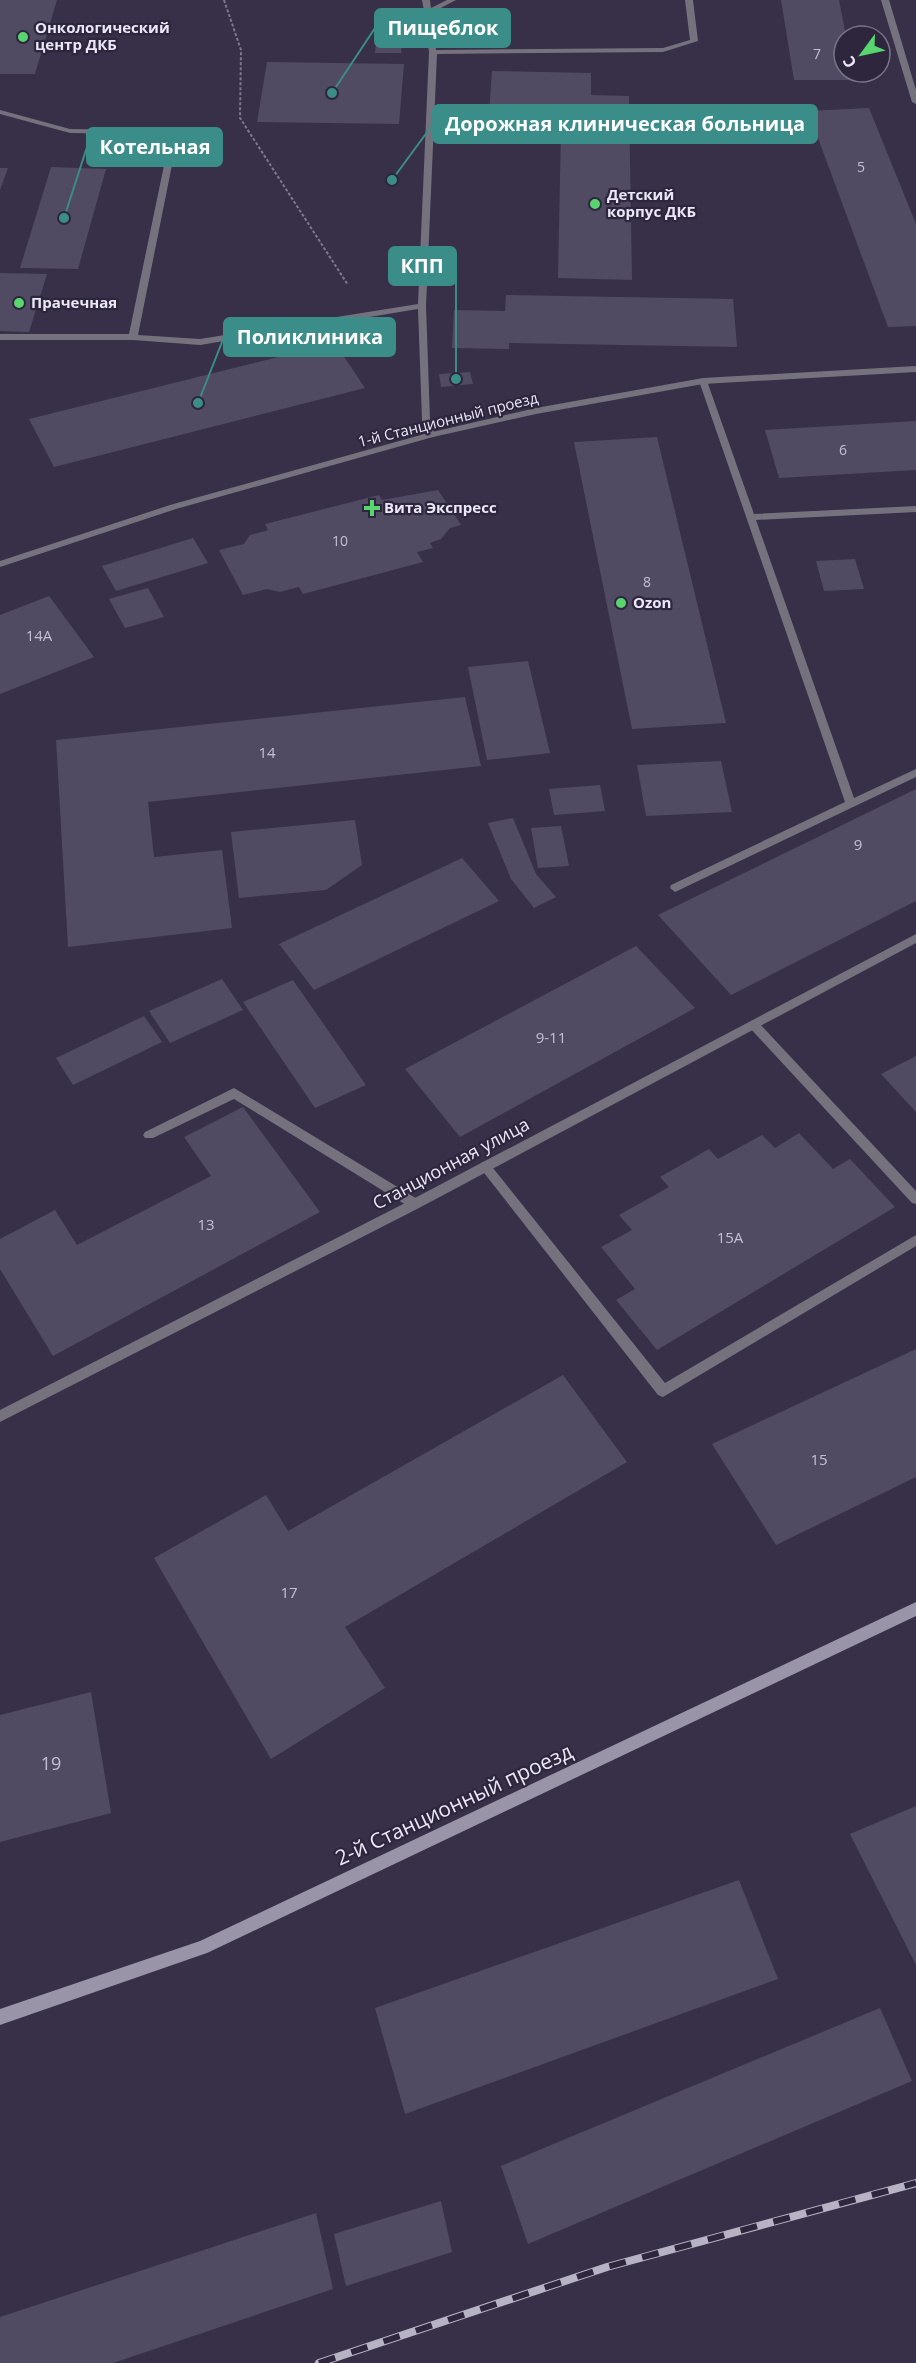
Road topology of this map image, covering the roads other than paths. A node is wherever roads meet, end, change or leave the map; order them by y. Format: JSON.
{"nodes":[{"id":1,"x":426,"y":0,"type":"edge"},
{"id":2,"x":452,"y":0,"type":"edge"},
{"id":3,"x":688,"y":0,"type":"edge"},
{"id":4,"x":885,"y":0,"type":"edge"},
{"id":5,"x":426,"y":13,"type":"junction"},
{"id":6,"x":433,"y":52,"type":"junction"},
{"id":7,"x":916,"y":102,"type":"edge"},
{"id":8,"x":0,"y":112,"type":"edge"},
{"id":9,"x":422,"y":306,"type":"junction"},
{"id":10,"x":0,"y":337,"type":"edge"},
{"id":11,"x":134,"y":337,"type":"junction"},
{"id":12,"x":916,"y":369,"type":"edge"},
{"id":13,"x":703,"y":381,"type":"junction"},
{"id":14,"x":431,"y":435,"type":"junction"},
{"id":15,"x":916,"y":509,"type":"edge"},
{"id":16,"x":751,"y":517,"type":"junction"},
{"id":17,"x":0,"y":564,"type":"edge"},
{"id":18,"x":916,"y":773,"type":"edge"},
{"id":19,"x":851,"y":804,"type":"junction"},
{"id":20,"x":675,"y":888,"type":"dead end"},
{"id":21,"x":916,"y":938,"type":"edge"},
{"id":22,"x":753,"y":1023,"type":"junction"},
{"id":23,"x":148,"y":1135,"type":"dead end"},
{"id":24,"x":485,"y":1166,"type":"junction"},
{"id":25,"x":916,"y":1199,"type":"edge"},
{"id":26,"x":415,"y":1204,"type":"junction"},
{"id":27,"x":916,"y":1240,"type":"edge"},
{"id":28,"x":0,"y":1416,"type":"edge"},
{"id":29,"x":916,"y":1608,"type":"edge"},
{"id":30,"x":0,"y":2017,"type":"edge"}],
"edges":[{"from":1,"to":5,"type":"street"},
{"from":2,"to":5,"type":"street"},
{"from":3,"to":6,"type":"street"},
{"from":4,"to":7,"type":"street"},
{"from":5,"to":6,"type":"street"},
{"from":6,"to":9,"type":"street"},
{"from":8,"to":11,"type":"street"},
{"from":9,"to":11,"type":"street"},
{"from":9,"to":14,"type":"street"},
{"from":10,"to":11,"type":"street"},
{"from":12,"to":13,"type":"street","name":"1-й Станционный проезд"},
{"from":13,"to":14,"type":"street","name":"1-й Станционный проезд"},
{"from":13,"to":16,"type":"street"},
{"from":14,"to":17,"type":"street","name":"1-й Станционный проезд"},
{"from":15,"to":16,"type":"street"},
{"from":16,"to":19,"type":"street"},
{"from":18,"to":19,"type":"street"},
{"from":19,"to":20,"type":"street"},
{"from":21,"to":22,"type":"street","name":"Станционная улица"},
{"from":22,"to":24,"type":"street","name":"Станционная улица"},
{"from":22,"to":25,"type":"street"},
{"from":23,"to":26,"type":"street"},
{"from":24,"to":26,"type":"street","name":"Станционная улица"},
{"from":24,"to":27,"type":"street"},
{"from":26,"to":28,"type":"street","name":"Станционная улица"},
{"from":29,"to":30,"type":"main road","name":"2-й Станционный проезд"}]}
